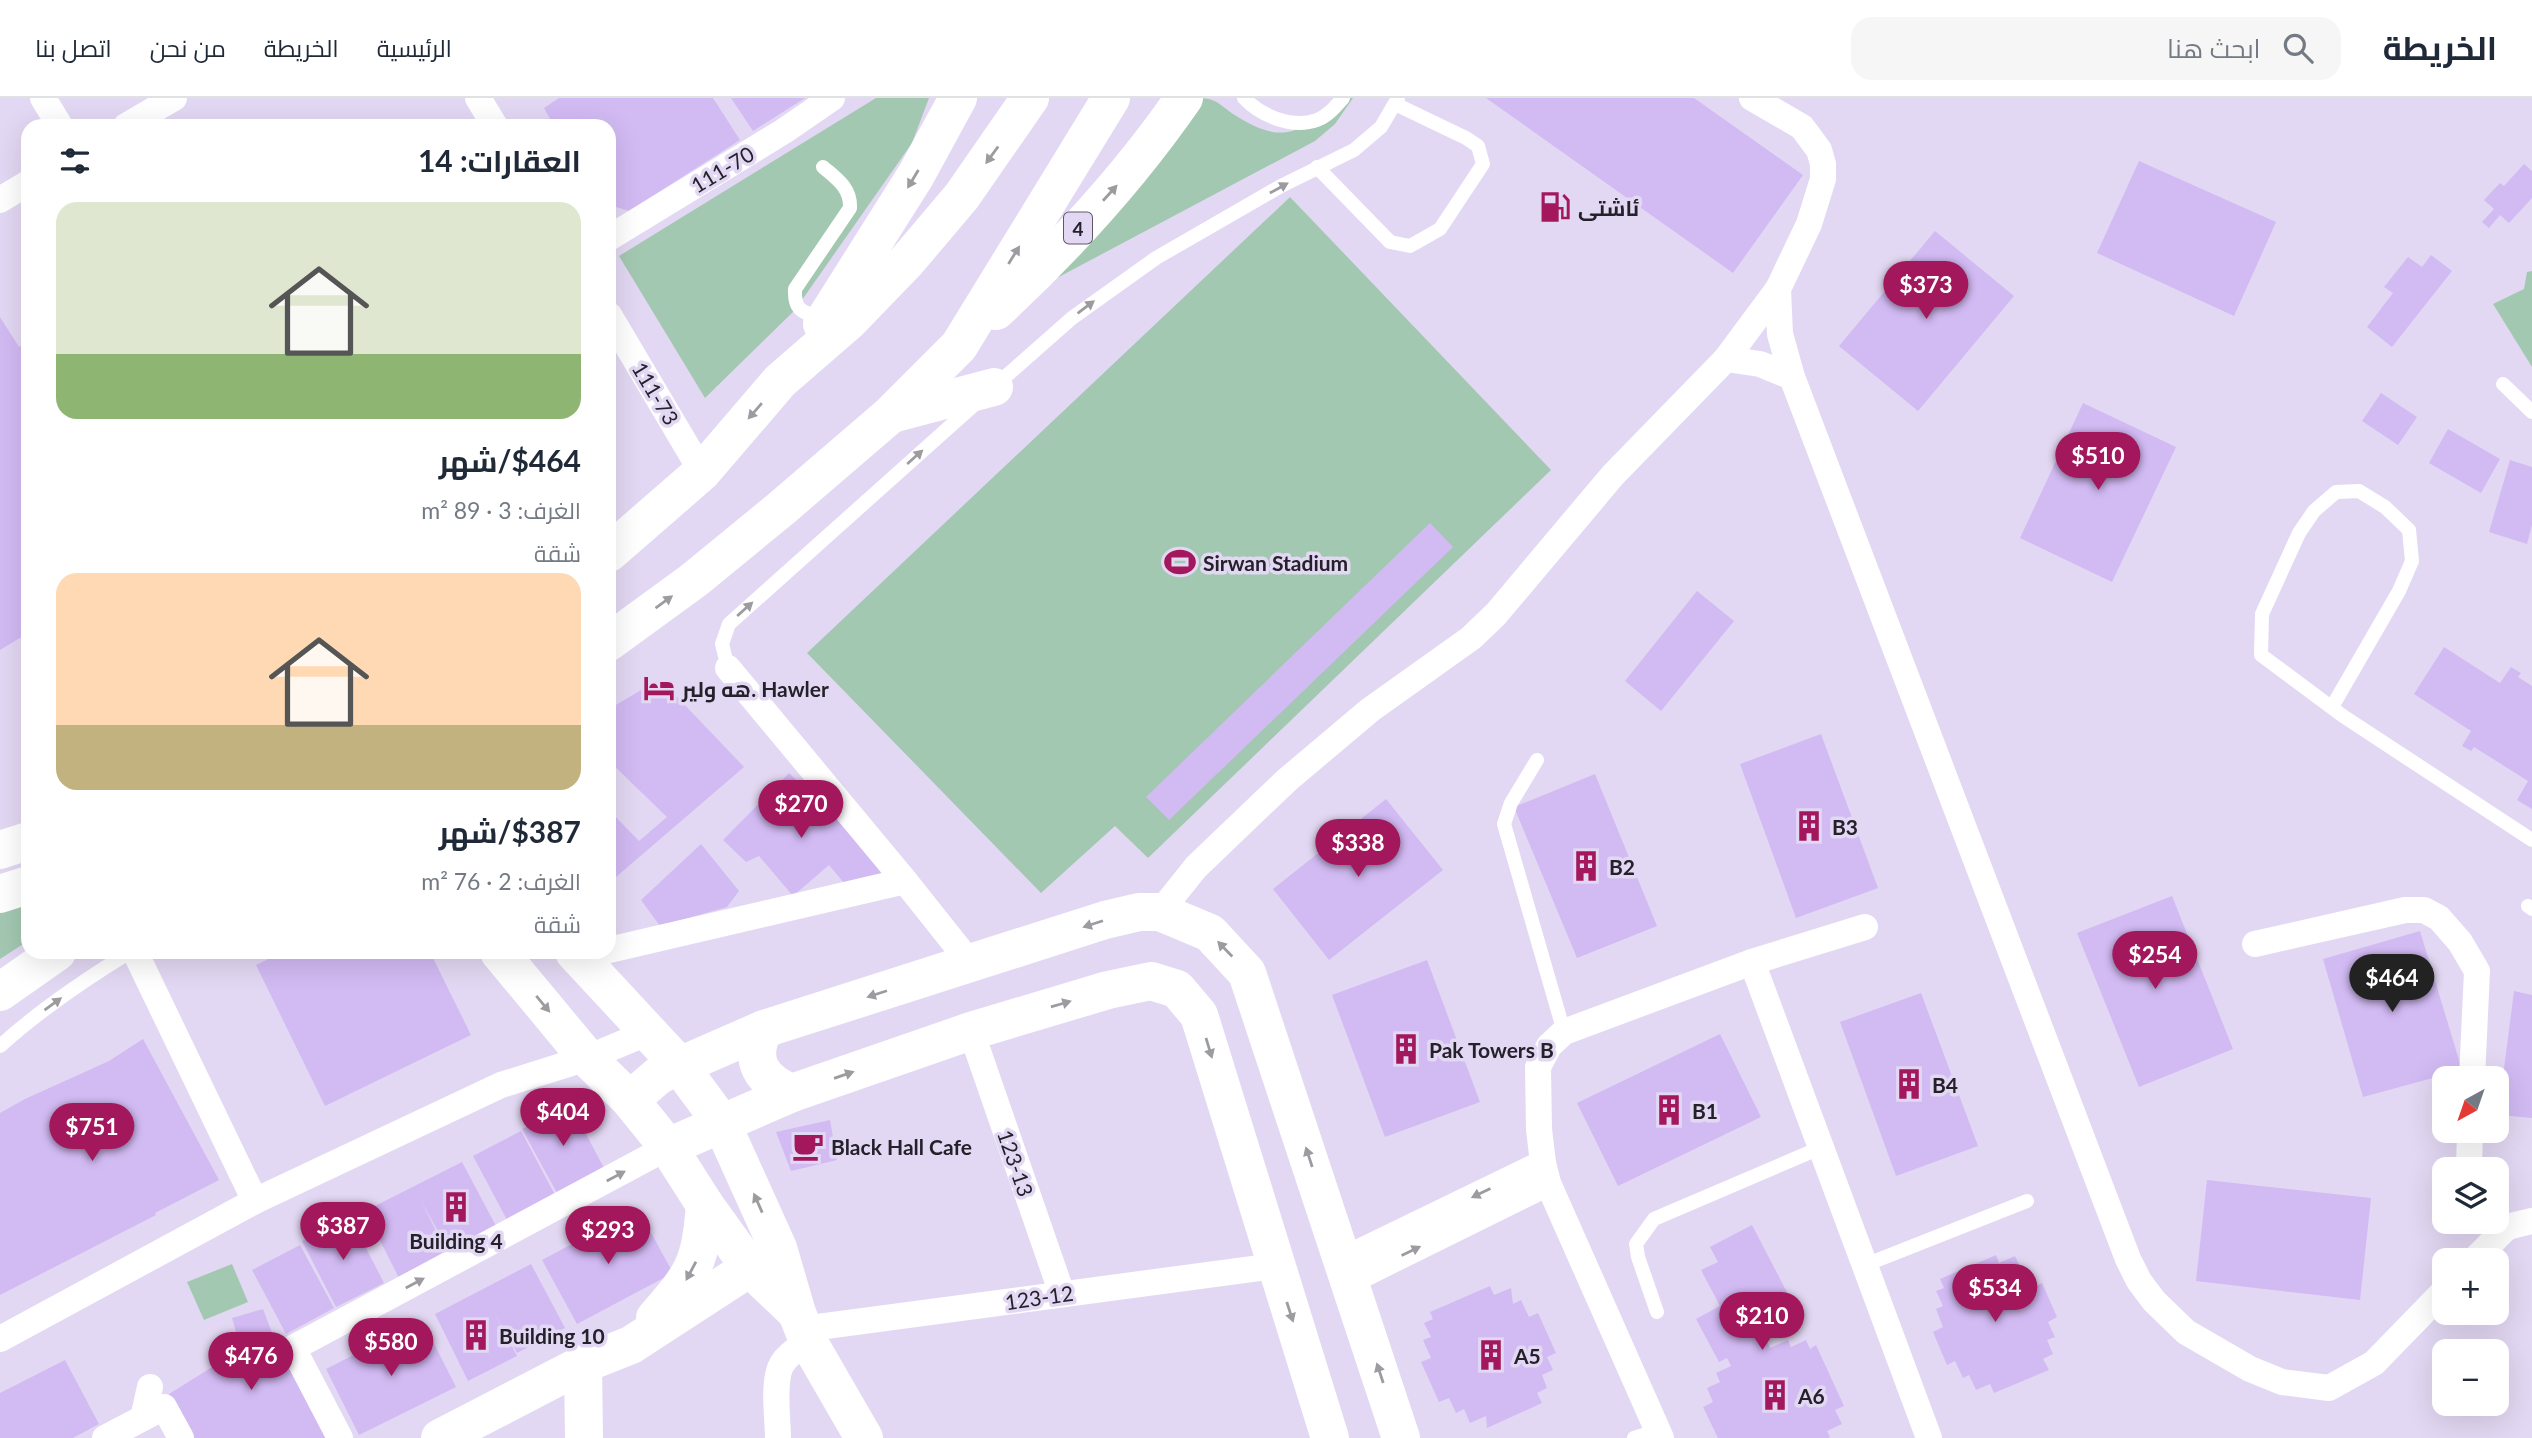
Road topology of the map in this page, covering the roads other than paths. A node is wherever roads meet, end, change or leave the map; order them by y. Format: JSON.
{"nodes":[{"id":1,"x":43,"y":98,"type":"edge"},
{"id":2,"x":174,"y":98,"type":"edge"},
{"id":3,"x":478,"y":98,"type":"edge"},
{"id":4,"x":832,"y":98,"type":"edge"},
{"id":5,"x":958,"y":98,"type":"edge"},
{"id":6,"x":1030,"y":98,"type":"edge"},
{"id":7,"x":1111,"y":98,"type":"edge"},
{"id":8,"x":1184,"y":98,"type":"edge"},
{"id":9,"x":1244,"y":98,"type":"edge"},
{"id":10,"x":1343,"y":98,"type":"edge"},
{"id":11,"x":1752,"y":98,"type":"edge"},
{"id":12,"x":1396,"y":101,"type":"edge"},
{"id":13,"x":56,"y":119,"type":"edge"},
{"id":14,"x":138,"y":119,"type":"edge"},
{"id":15,"x":491,"y":119,"type":"edge"},
{"id":16,"x":823,"y":167,"type":"dead end"},
{"id":17,"x":1317,"y":167,"type":"junction"},
{"id":18,"x":21,"y":187,"type":"edge"},
{"id":19,"x":0,"y":200,"type":"edge"},
{"id":20,"x":616,"y":234,"type":"edge"},
{"id":21,"x":1778,"y":289,"type":"junction"},
{"id":22,"x":825,"y":320,"type":"junction"},
{"id":23,"x":616,"y":327,"type":"edge"},
{"id":24,"x":959,"y":346,"type":"junction"},
{"id":25,"x":1726,"y":359,"type":"junction"},
{"id":26,"x":1791,"y":377,"type":"junction"},
{"id":27,"x":780,"y":381,"type":"junction"},
{"id":28,"x":2503,"y":384,"type":"dead end"},
{"id":29,"x":994,"y":387,"type":"junction"},
{"id":30,"x":2532,"y":412,"type":"edge"},
{"id":31,"x":890,"y":415,"type":"junction"},
{"id":32,"x":702,"y":472,"type":"junction"},
{"id":33,"x":616,"y":547,"type":"edge"},
{"id":34,"x":616,"y":637,"type":"edge"},
{"id":35,"x":728,"y":668,"type":"joint"},
{"id":36,"x":2332,"y":707,"type":"junction"},
{"id":37,"x":1538,"y":760,"type":"dead end"},
{"id":38,"x":2532,"y":840,"type":"edge"},
{"id":39,"x":21,"y":843,"type":"edge"},
{"id":40,"x":0,"y":850,"type":"edge"},
{"id":41,"x":905,"y":880,"type":"junction"},
{"id":42,"x":21,"y":887,"type":"edge"},
{"id":43,"x":0,"y":894,"type":"edge"},
{"id":44,"x":1160,"y":912,"type":"junction"},
{"id":45,"x":1865,"y":927,"type":"dead end"},
{"id":46,"x":2255,"y":944,"type":"dead end"},
{"id":47,"x":616,"y":947,"type":"edge"},
{"id":48,"x":47,"y":959,"type":"edge"},
{"id":49,"x":120,"y":959,"type":"edge"},
{"id":50,"x":136,"y":959,"type":"edge"},
{"id":51,"x":505,"y":959,"type":"edge"},
{"id":52,"x":595,"y":959,"type":"edge"},
{"id":53,"x":1752,"y":962,"type":"junction"},
{"id":54,"x":971,"y":964,"type":"junction"},
{"id":55,"x":0,"y":992,"type":"edge"},
{"id":56,"x":764,"y":1029,"type":"junction"},
{"id":57,"x":971,"y":1031,"type":"junction"},
{"id":58,"x":647,"y":1032,"type":"junction"},
{"id":59,"x":1564,"y":1032,"type":"junction"},
{"id":60,"x":0,"y":1046,"type":"edge"},
{"id":61,"x":587,"y":1058,"type":"junction"},
{"id":62,"x":679,"y":1065,"type":"junction"},
{"id":63,"x":2472,"y":1066,"type":"edge"},
{"id":64,"x":792,"y":1093,"type":"junction"},
{"id":65,"x":630,"y":1100,"type":"junction"},
{"id":66,"x":721,"y":1122,"type":"junction"},
{"id":67,"x":668,"y":1147,"type":"junction"},
{"id":68,"x":1820,"y":1148,"type":"junction"},
{"id":69,"x":1546,"y":1173,"type":"junction"},
{"id":70,"x":255,"y":1201,"type":"junction"},
{"id":71,"x":2027,"y":1201,"type":"dead end"},
{"id":72,"x":705,"y":1205,"type":"junction"},
{"id":73,"x":2511,"y":1223,"type":"edge"},
{"id":74,"x":2486,"y":1248,"type":"edge"},
{"id":75,"x":765,"y":1259,"type":"junction"},
{"id":76,"x":1865,"y":1265,"type":"junction"},
{"id":77,"x":1275,"y":1266,"type":"junction"},
{"id":78,"x":1347,"y":1271,"type":"junction"},
{"id":79,"x":1062,"y":1294,"type":"junction"},
{"id":80,"x":2432,"y":1303,"type":"edge"},
{"id":81,"x":1657,"y":1312,"type":"dead end"},
{"id":82,"x":803,"y":1328,"type":"junction"},
{"id":83,"x":0,"y":1339,"type":"edge"},
{"id":84,"x":632,"y":1345,"type":"junction"},
{"id":85,"x":583,"y":1364,"type":"junction"},
{"id":86,"x":150,"y":1387,"type":"dead end"},
{"id":87,"x":143,"y":1418,"type":"junction"},
{"id":88,"x":1650,"y":1436,"type":"edge"},
{"id":89,"x":105,"y":1438,"type":"edge"},
{"id":90,"x":181,"y":1438,"type":"edge"},
{"id":91,"x":340,"y":1438,"type":"edge"},
{"id":92,"x":440,"y":1438,"type":"edge"},
{"id":93,"x":584,"y":1438,"type":"edge"},
{"id":94,"x":778,"y":1438,"type":"edge"},
{"id":95,"x":864,"y":1438,"type":"edge"},
{"id":96,"x":1330,"y":1438,"type":"edge"},
{"id":97,"x":1401,"y":1438,"type":"edge"},
{"id":98,"x":1929,"y":1438,"type":"edge"}],
"edges":[{"from":1,"to":13,"type":"street"},
{"from":2,"to":14,"type":"street"},
{"from":3,"to":15,"type":"street"},
{"from":4,"to":20,"type":"street","name":"111-70"},
{"from":5,"to":22,"type":"main road","one_way":true},
{"from":6,"to":27,"type":"main road","one_way":true},
{"from":24,"to":7,"type":"main road","one_way":true},
{"from":24,"to":8,"type":"main road","number":"4","one_way":true},
{"from":9,"to":10,"type":"lane"},
{"from":11,"to":21,"type":"street"},
{"from":12,"to":17,"type":"lane"},
{"from":12,"to":17,"type":"lane"},
{"from":16,"to":22,"type":"lane"},
{"from":29,"to":17,"type":"lane","one_way":true},
{"from":18,"to":19,"type":"street"},
{"from":21,"to":25,"type":"street"},
{"from":21,"to":26,"type":"street"},
{"from":22,"to":27,"type":"main road"},
{"from":23,"to":32,"type":"street","name":"111-73"},
{"from":24,"to":31,"type":"main road"},
{"from":25,"to":26,"type":"street"},
{"from":25,"to":44,"type":"street"},
{"from":26,"to":80,"type":"street"},
{"from":27,"to":32,"type":"main road","one_way":true},
{"from":28,"to":30,"type":"lane"},
{"from":29,"to":31,"type":"main road"},
{"from":35,"to":29,"type":"lane","one_way":true},
{"from":34,"to":31,"type":"main road","one_way":true},
{"from":32,"to":33,"type":"main road"},
{"from":35,"to":41,"type":"street"},
{"from":36,"to":36,"type":"lane"},
{"from":36,"to":38,"type":"lane"},
{"from":37,"to":59,"type":"lane"},
{"from":39,"to":40,"type":"main road"},
{"from":41,"to":47,"type":"street"},
{"from":41,"to":54,"type":"street"},
{"from":42,"to":43,"type":"main road"},
{"from":44,"to":54,"type":"main road","one_way":true},
{"from":78,"to":44,"type":"main road","one_way":true},
{"from":45,"to":53,"type":"street"},
{"from":46,"to":63,"type":"street"},
{"from":48,"to":55,"type":"main road"},
{"from":60,"to":49,"type":"lane","one_way":true},
{"from":50,"to":70,"type":"street"},
{"from":51,"to":61,"type":"main road","one_way":true},
{"from":52,"to":58,"type":"main road"},
{"from":53,"to":59,"type":"street"},
{"from":53,"to":68,"type":"street"},
{"from":54,"to":56,"type":"main road","one_way":true},
{"from":56,"to":62,"type":"main road"},
{"from":56,"to":64,"type":"main road"},
{"from":64,"to":57,"type":"main road","one_way":true},
{"from":57,"to":77,"type":"main road","one_way":true},
{"from":57,"to":79,"type":"street","name":"123-13"},
{"from":58,"to":61,"type":"street"},
{"from":58,"to":62,"type":"main road"},
{"from":59,"to":69,"type":"street"},
{"from":61,"to":65,"type":"main road"},
{"from":61,"to":70,"type":"street"},
{"from":62,"to":65,"type":"main road"},
{"from":62,"to":66,"type":"main road"},
{"from":64,"to":66,"type":"main road"},
{"from":65,"to":67,"type":"main road"},
{"from":66,"to":67,"type":"main road"},
{"from":75,"to":66,"type":"main road","one_way":true},
{"from":67,"to":72,"type":"main road"},
{"from":91,"to":67,"type":"street","one_way":true},
{"from":68,"to":76,"type":"street"},
{"from":68,"to":81,"type":"lane"},
{"from":69,"to":78,"type":"street"},
{"from":69,"to":88,"type":"street"},
{"from":70,"to":83,"type":"street"},
{"from":71,"to":76,"type":"lane"},
{"from":72,"to":75,"type":"main road"},
{"from":72,"to":84,"type":"main road","one_way":true},
{"from":73,"to":74,"type":"street"},
{"from":75,"to":82,"type":"main road"},
{"from":75,"to":84,"type":"main road"},
{"from":76,"to":98,"type":"street"},
{"from":77,"to":79,"type":"street","name":"123-12"},
{"from":77,"to":96,"type":"main road","one_way":true},
{"from":97,"to":78,"type":"main road","one_way":true},
{"from":79,"to":82,"type":"street","name":"123-12"},
{"from":82,"to":94,"type":"street"},
{"from":82,"to":95,"type":"main road"},
{"from":84,"to":85,"type":"main road"},
{"from":85,"to":92,"type":"main road"},
{"from":85,"to":93,"type":"main road"},
{"from":86,"to":87,"type":"street"},
{"from":87,"to":89,"type":"street"},
{"from":87,"to":90,"type":"street"}]}
